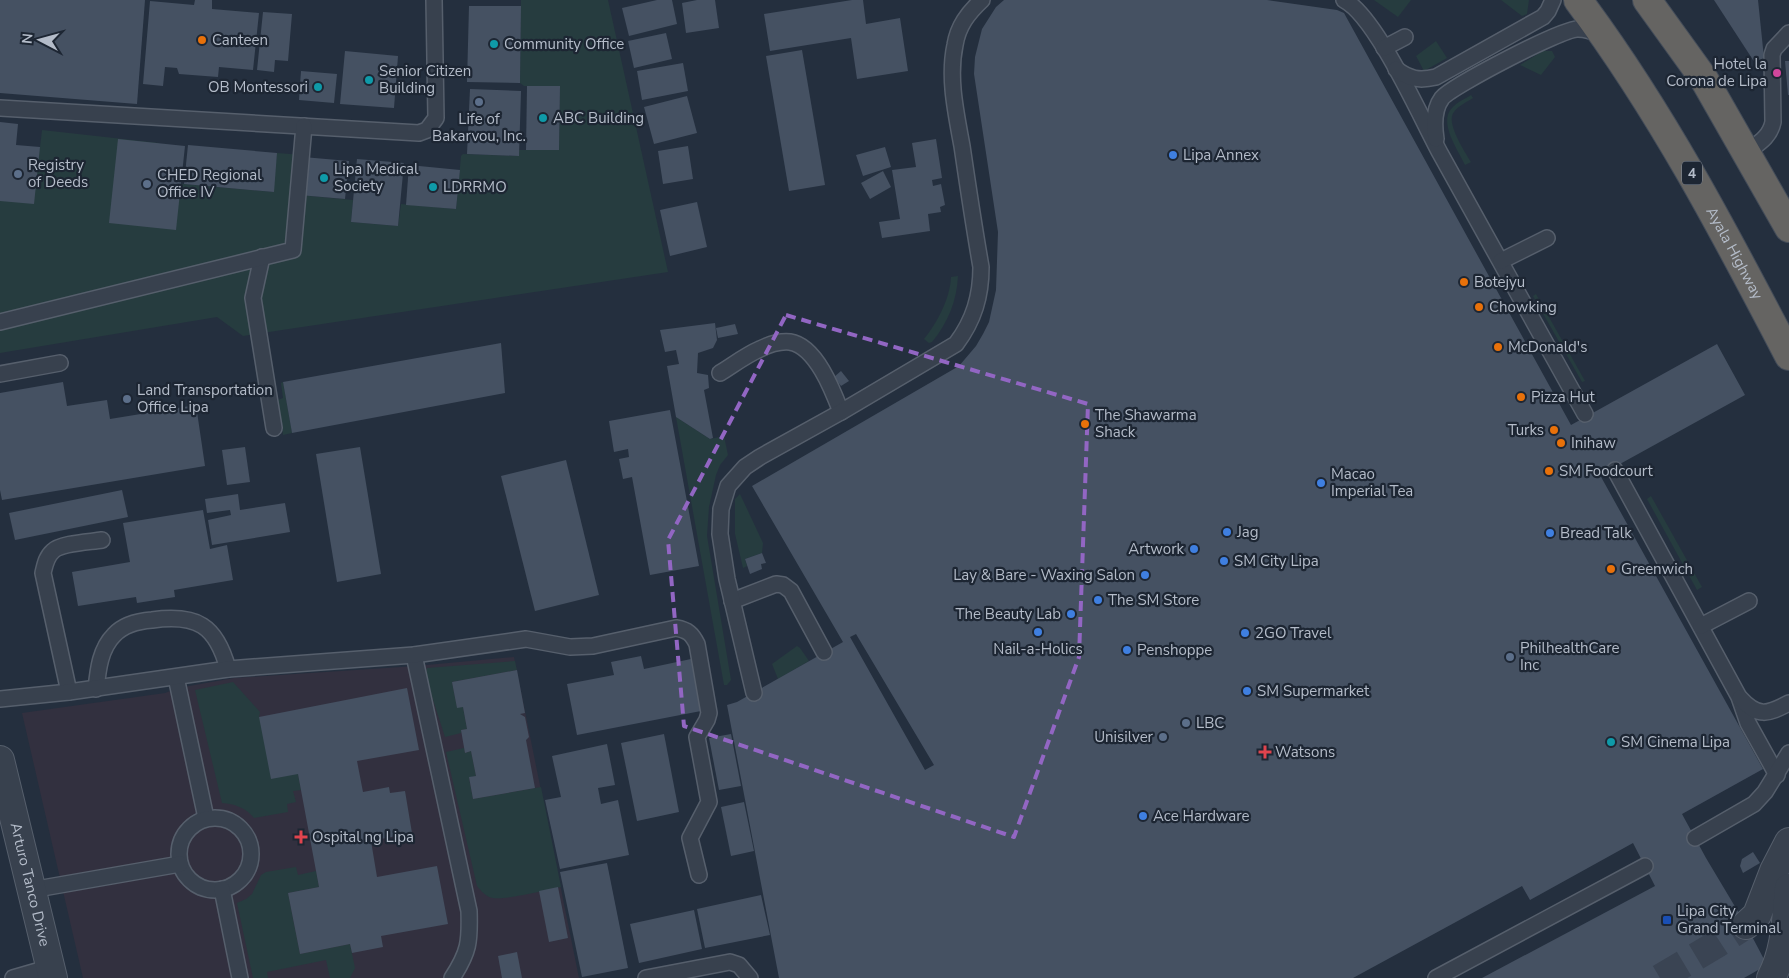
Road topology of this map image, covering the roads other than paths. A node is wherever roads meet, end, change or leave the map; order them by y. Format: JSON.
{"nodes":[{"id":1,"x":434,"y":0,"type":"edge"},
{"id":2,"x":982,"y":0,"type":"edge"},
{"id":3,"x":1344,"y":0,"type":"edge"},
{"id":4,"x":1553,"y":0,"type":"edge"},
{"id":5,"x":1578,"y":0,"type":"edge"},
{"id":6,"x":1647,"y":0,"type":"edge"},
{"id":7,"x":1789,"y":33,"type":"edge"},
{"id":8,"x":1405,"y":37,"type":"dead end"},
{"id":9,"x":1606,"y":37,"type":"junction"},
{"id":10,"x":1384,"y":48,"type":"junction"},
{"id":11,"x":1396,"y":69,"type":"junction"},
{"id":12,"x":0,"y":108,"type":"edge"},
{"id":13,"x":304,"y":126,"type":"junction"},
{"id":14,"x":1440,"y":152,"type":"junction"},
{"id":15,"x":1746,"y":152,"type":"junction"},
{"id":16,"x":1789,"y":228,"type":"edge"},
{"id":17,"x":1547,"y":238,"type":"dead end"},
{"id":18,"x":262,"y":257,"type":"junction"},
{"id":19,"x":1501,"y":261,"type":"junction"},
{"id":20,"x":0,"y":322,"type":"edge"},
{"id":21,"x":1789,"y":356,"type":"edge"},
{"id":22,"x":60,"y":363,"type":"dead end"},
{"id":23,"x":720,"y":373,"type":"dead end"},
{"id":24,"x":0,"y":374,"type":"edge"},
{"id":25,"x":841,"y":412,"type":"junction"},
{"id":26,"x":1585,"y":414,"type":"dead end"},
{"id":27,"x":274,"y":428,"type":"dead end"},
{"id":28,"x":1616,"y":470,"type":"dead end"},
{"id":29,"x":102,"y":540,"type":"dead end"},
{"id":30,"x":732,"y":601,"type":"junction"},
{"id":31,"x":1749,"y":601,"type":"dead end"},
{"id":32,"x":1701,"y":626,"type":"junction"},
{"id":33,"x":824,"y":652,"type":"dead end"},
{"id":34,"x":414,"y":656,"type":"junction"},
{"id":35,"x":228,"y":669,"type":"junction"},
{"id":36,"x":176,"y":677,"type":"junction"},
{"id":37,"x":96,"y":688,"type":"junction"},
{"id":38,"x":69,"y":692,"type":"junction"},
{"id":39,"x":754,"y":693,"type":"dead end"},
{"id":40,"x":1740,"y":697,"type":"junction"},
{"id":41,"x":0,"y":698,"type":"edge"},
{"id":42,"x":1789,"y":703,"type":"edge"},
{"id":43,"x":1789,"y":753,"type":"edge"},
{"id":44,"x":0,"y":760,"type":"edge"},
{"id":45,"x":1776,"y":775,"type":"junction"},
{"id":46,"x":206,"y":818,"type":"junction"},
{"id":47,"x":1695,"y":838,"type":"dead end"},
{"id":48,"x":1789,"y":842,"type":"edge"},
{"id":49,"x":180,"y":864,"type":"junction"},
{"id":50,"x":1645,"y":866,"type":"dead end"},
{"id":51,"x":699,"y":875,"type":"dead end"},
{"id":52,"x":1789,"y":888,"type":"edge"},
{"id":53,"x":222,"y":889,"type":"junction"},
{"id":54,"x":31,"y":890,"type":"junction"},
{"id":55,"x":1746,"y":925,"type":"tunnel mouth"},
{"id":56,"x":52,"y":972,"type":"edge"},
{"id":57,"x":12,"y":978,"type":"edge"},
{"id":58,"x":240,"y":978,"type":"edge"},
{"id":59,"x":452,"y":978,"type":"edge"},
{"id":60,"x":646,"y":978,"type":"edge"},
{"id":61,"x":750,"y":978,"type":"edge"},
{"id":62,"x":1436,"y":978,"type":"edge"},
{"id":63,"x":1771,"y":978,"type":"edge"}],
"edges":[{"from":1,"to":13,"type":"lane"},
{"from":2,"to":25,"type":"lane"},
{"from":3,"to":10,"type":"lane"},
{"from":4,"to":11,"type":"lane"},
{"from":5,"to":9,"type":"highway","name":"Ayala Highway","number":"4"},
{"from":6,"to":15,"type":"highway"},
{"from":7,"to":15,"type":"lane"},
{"from":8,"to":10,"type":"lane"},
{"from":9,"to":14,"type":"lane"},
{"from":9,"to":21,"type":"highway","name":"Ayala Highway","number":"4"},
{"from":10,"to":11,"type":"lane"},
{"from":11,"to":14,"type":"lane"},
{"from":12,"to":13,"type":"lane"},
{"from":13,"to":18,"type":"lane"},
{"from":14,"to":19,"type":"lane"},
{"from":15,"to":16,"type":"highway"},
{"from":17,"to":19,"type":"lane"},
{"from":18,"to":20,"type":"lane"},
{"from":18,"to":27,"type":"lane"},
{"from":19,"to":26,"type":"lane"},
{"from":22,"to":24,"type":"lane"},
{"from":23,"to":25,"type":"lane"},
{"from":25,"to":30,"type":"lane"},
{"from":28,"to":32,"type":"lane"},
{"from":29,"to":38,"type":"lane"},
{"from":30,"to":33,"type":"lane"},
{"from":30,"to":39,"type":"lane"},
{"from":31,"to":32,"type":"lane"},
{"from":32,"to":40,"type":"lane"},
{"from":34,"to":35,"type":"lane"},
{"from":34,"to":51,"type":"lane"},
{"from":34,"to":59,"type":"lane"},
{"from":35,"to":36,"type":"lane"},
{"from":35,"to":37,"type":"lane"},
{"from":36,"to":37,"type":"lane"},
{"from":36,"to":46,"type":"lane"},
{"from":37,"to":38,"type":"lane"},
{"from":38,"to":41,"type":"lane"},
{"from":40,"to":42,"type":"lane"},
{"from":40,"to":45,"type":"lane"},
{"from":43,"to":45,"type":"lane"},
{"from":44,"to":54,"type":"street","name":"Arturo Tanco Drive"},
{"from":45,"to":47,"type":"lane"},
{"from":46,"to":49,"type":"lane"},
{"from":46,"to":53,"type":"lane"},
{"from":48,"to":55,"type":"street"},
{"from":49,"to":53,"type":"lane"},
{"from":49,"to":54,"type":"lane"},
{"from":50,"to":62,"type":"lane"},
{"from":52,"to":63,"type":"street"},
{"from":53,"to":58,"type":"lane"},
{"from":54,"to":56,"type":"street","name":"Arturo Tanco Drive"},
{"from":56,"to":57,"type":"lane"},
{"from":60,"to":61,"type":"lane"}]}
